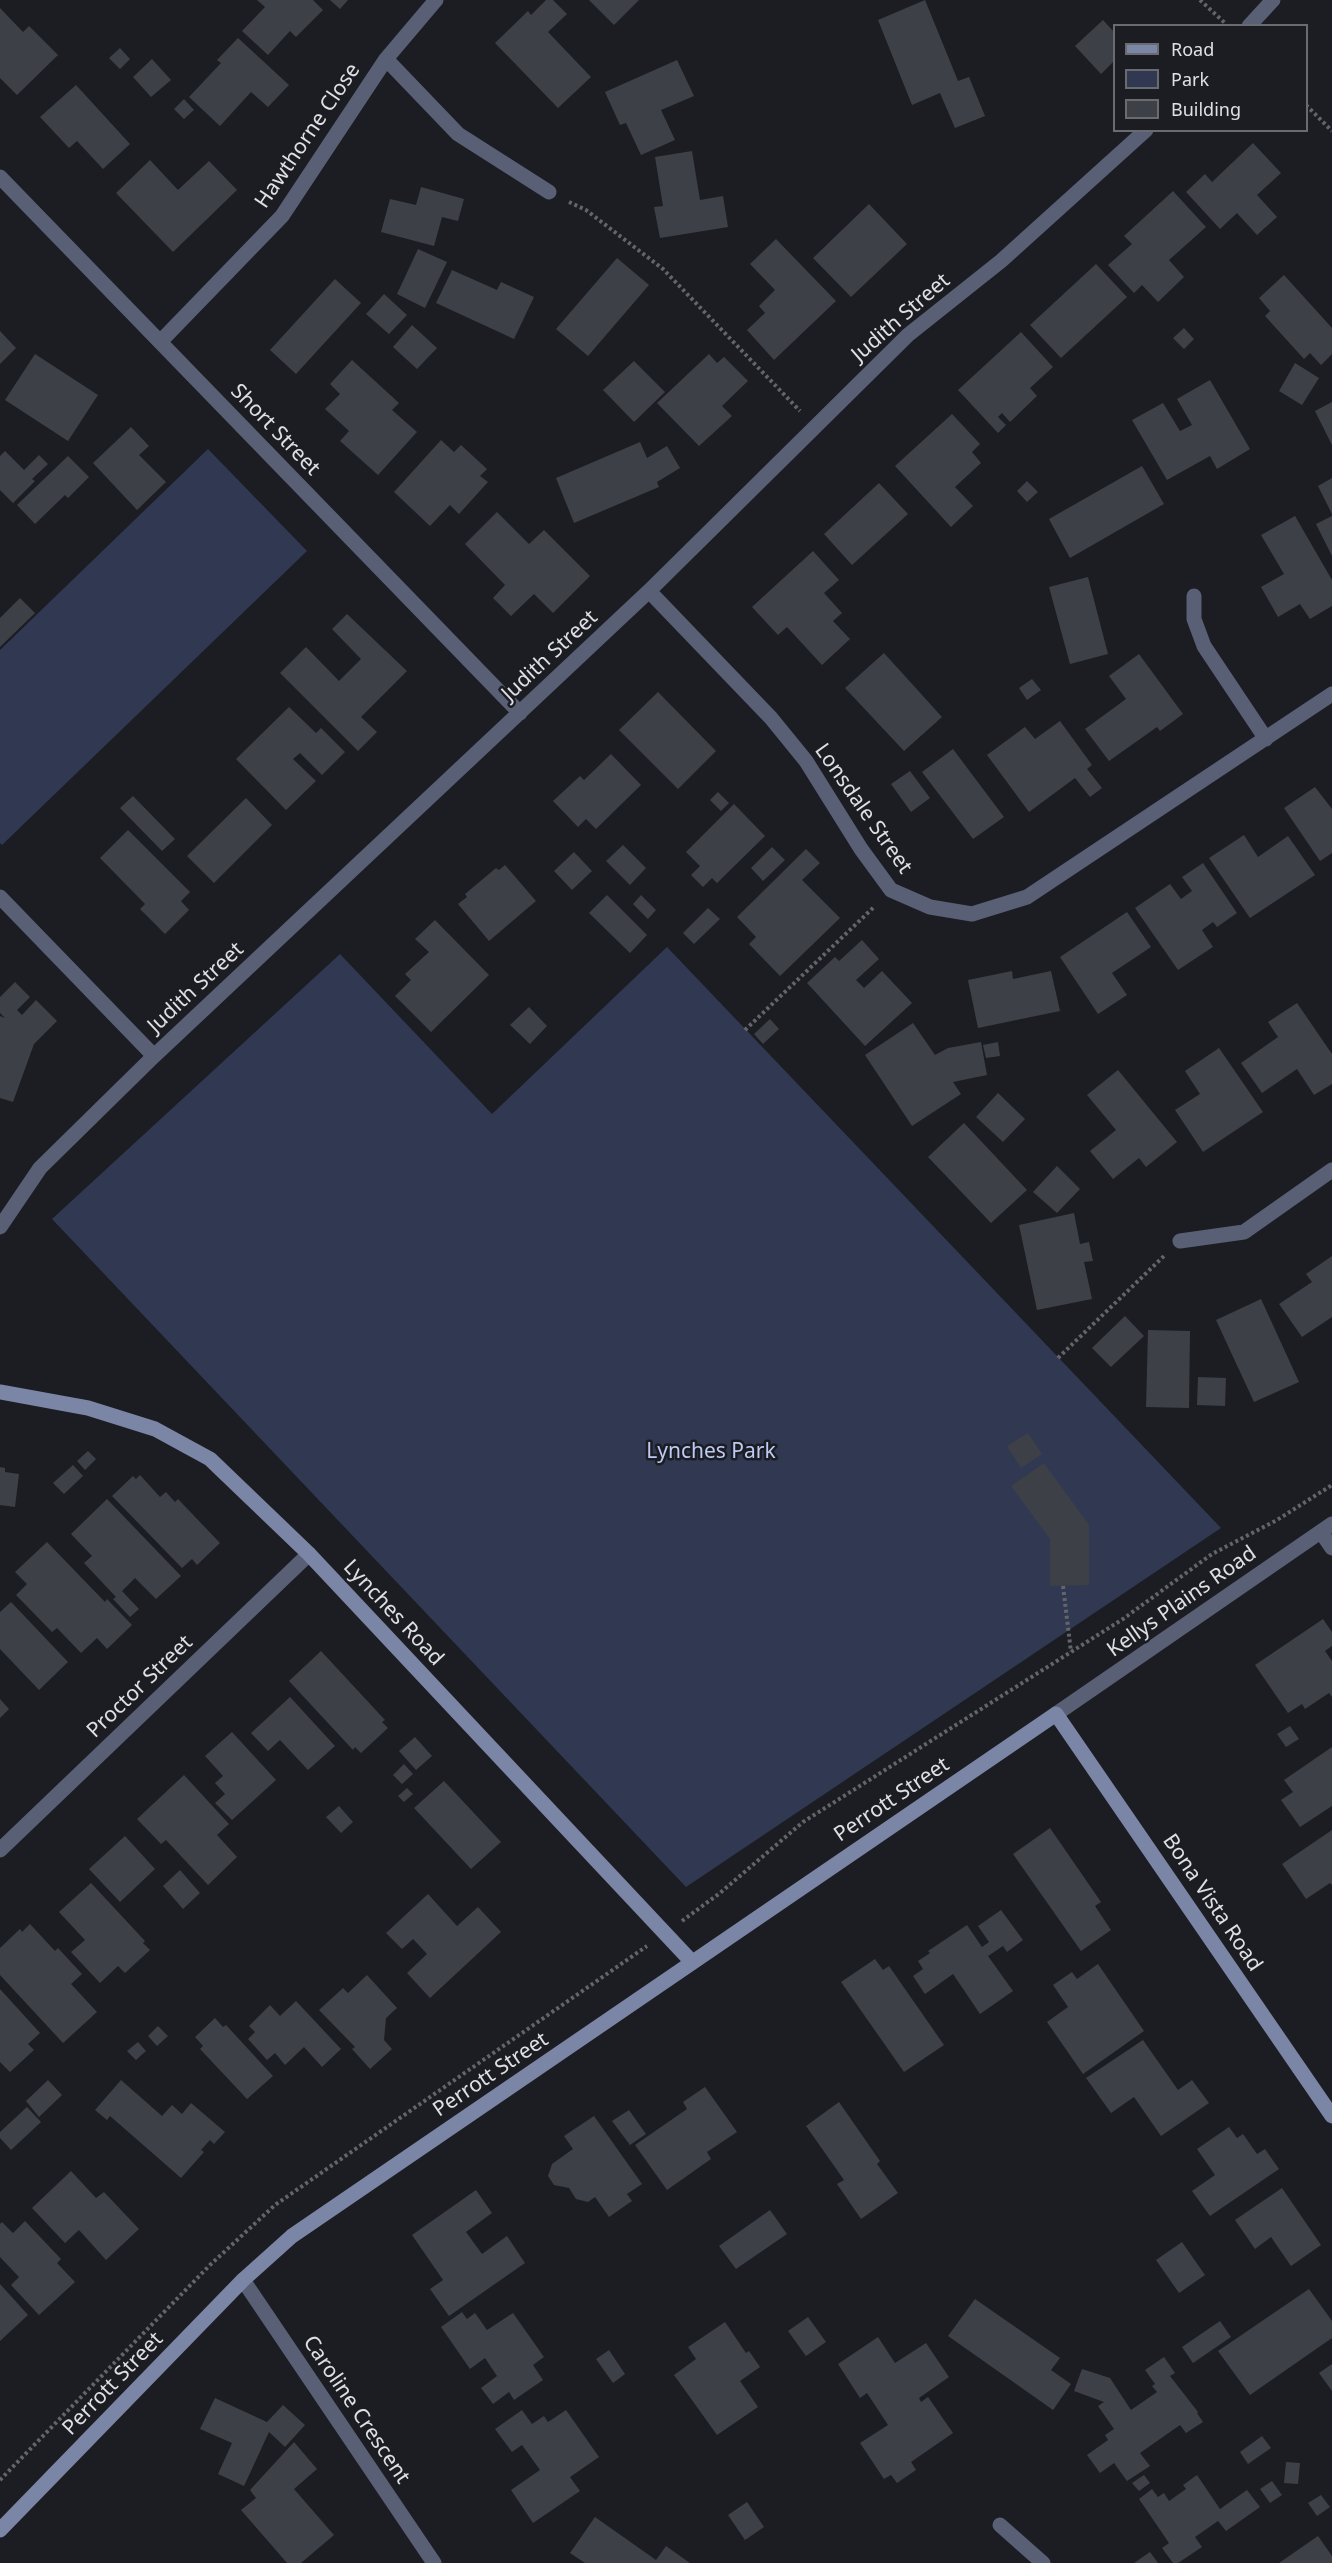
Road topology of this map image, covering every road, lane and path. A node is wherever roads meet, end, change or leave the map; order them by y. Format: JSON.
{"nodes":[{"id":1,"x":436,"y":0,"type":"edge"},
{"id":2,"x":1200,"y":0,"type":"edge"},
{"id":3,"x":1273,"y":0,"type":"edge"},
{"id":4,"x":1226,"y":24,"type":"edge"},
{"id":5,"x":1251,"y":24,"type":"edge"},
{"id":6,"x":386,"y":59,"type":"junction"},
{"id":7,"x":1308,"y":107,"type":"edge"},
{"id":8,"x":1332,"y":131,"type":"edge"},
{"id":9,"x":1144,"y":132,"type":"edge"},
{"id":10,"x":0,"y":177,"type":"edge"},
{"id":11,"x":549,"y":192,"type":"dead end"},
{"id":12,"x":586,"y":210,"type":"dead end"},
{"id":13,"x":160,"y":342,"type":"junction"},
{"id":14,"x":803,"y":414,"type":"dead end"},
{"id":15,"x":649,"y":591,"type":"junction"},
{"id":16,"x":1194,"y":596,"type":"dead end"},
{"id":17,"x":1332,"y":694,"type":"edge"},
{"id":18,"x":520,"y":713,"type":"junction"},
{"id":19,"x":1266,"y":740,"type":"junction"},
{"id":20,"x":0,"y":897,"type":"edge"},
{"id":21,"x":879,"y":902,"type":"dead end"},
{"id":22,"x":746,"y":1030,"type":"dead end"},
{"id":23,"x":154,"y":1056,"type":"junction"},
{"id":24,"x":1332,"y":1170,"type":"edge"},
{"id":25,"x":0,"y":1227,"type":"edge"},
{"id":26,"x":1180,"y":1241,"type":"dead end"},
{"id":27,"x":1157,"y":1263,"type":"dead end"},
{"id":28,"x":1058,"y":1358,"type":"dead end"},
{"id":29,"x":0,"y":1392,"type":"edge"},
{"id":30,"x":1332,"y":1485,"type":"edge"},
{"id":31,"x":1327,"y":1528,"type":"edge"},
{"id":32,"x":1332,"y":1548,"type":"edge"},
{"id":33,"x":309,"y":1554,"type":"junction"},
{"id":34,"x":1063,"y":1586,"type":"dead end"},
{"id":35,"x":1071,"y":1652,"type":"junction"},
{"id":36,"x":1056,"y":1714,"type":"junction"},
{"id":37,"x":0,"y":1850,"type":"edge"},
{"id":38,"x":691,"y":1915,"type":"dead end"},
{"id":39,"x":692,"y":1962,"type":"junction"},
{"id":40,"x":1332,"y":2116,"type":"edge"},
{"id":41,"x":243,"y":2280,"type":"junction"},
{"id":42,"x":1000,"y":2525,"type":"dead end"},
{"id":43,"x":0,"y":2530,"type":"edge"},
{"id":44,"x":434,"y":2563,"type":"edge"},
{"id":45,"x":1043,"y":2563,"type":"edge"}],
"edges":[{"from":1,"to":6,"type":"street","name":"Hawthorne Close"},
{"from":2,"to":4,"type":"path"},
{"from":3,"to":5,"type":"street"},
{"from":6,"to":11,"type":"street"},
{"from":6,"to":13,"type":"street","name":"Hawthorne Close"},
{"from":7,"to":8,"type":"path"},
{"from":9,"to":15,"type":"street","name":"Judith Street"},
{"from":10,"to":13,"type":"street","name":"Short Street"},
{"from":12,"to":14,"type":"path"},
{"from":13,"to":18,"type":"street","name":"Short Street"},
{"from":15,"to":18,"type":"street","name":"Judith Street"},
{"from":15,"to":19,"type":"street","name":"Lonsdale Street"},
{"from":16,"to":19,"type":"street"},
{"from":17,"to":19,"type":"street","name":"Lonsdale Street"},
{"from":18,"to":23,"type":"street","name":"Judith Street"},
{"from":20,"to":23,"type":"street"},
{"from":21,"to":22,"type":"path"},
{"from":23,"to":25,"type":"street","name":"Judith Street"},
{"from":24,"to":26,"type":"street"},
{"from":27,"to":28,"type":"path"},
{"from":29,"to":33,"type":"street","name":"Lynches Road"},
{"from":30,"to":35,"type":"path"},
{"from":31,"to":32,"type":"street"},
{"from":31,"to":36,"type":"street","name":"Kellys Plains Road"},
{"from":33,"to":37,"type":"street","name":"Proctor Street"},
{"from":33,"to":39,"type":"street","name":"Lynches Road"},
{"from":34,"to":35,"type":"path"},
{"from":35,"to":38,"type":"path"},
{"from":36,"to":39,"type":"street","name":"Perrott Street"},
{"from":36,"to":40,"type":"street","name":"Bona Vista Road"},
{"from":39,"to":41,"type":"street","name":"Perrott Street"},
{"from":41,"to":43,"type":"street","name":"Perrott Street"},
{"from":41,"to":44,"type":"street","name":"Caroline Crescent"},
{"from":42,"to":45,"type":"street"}]}
